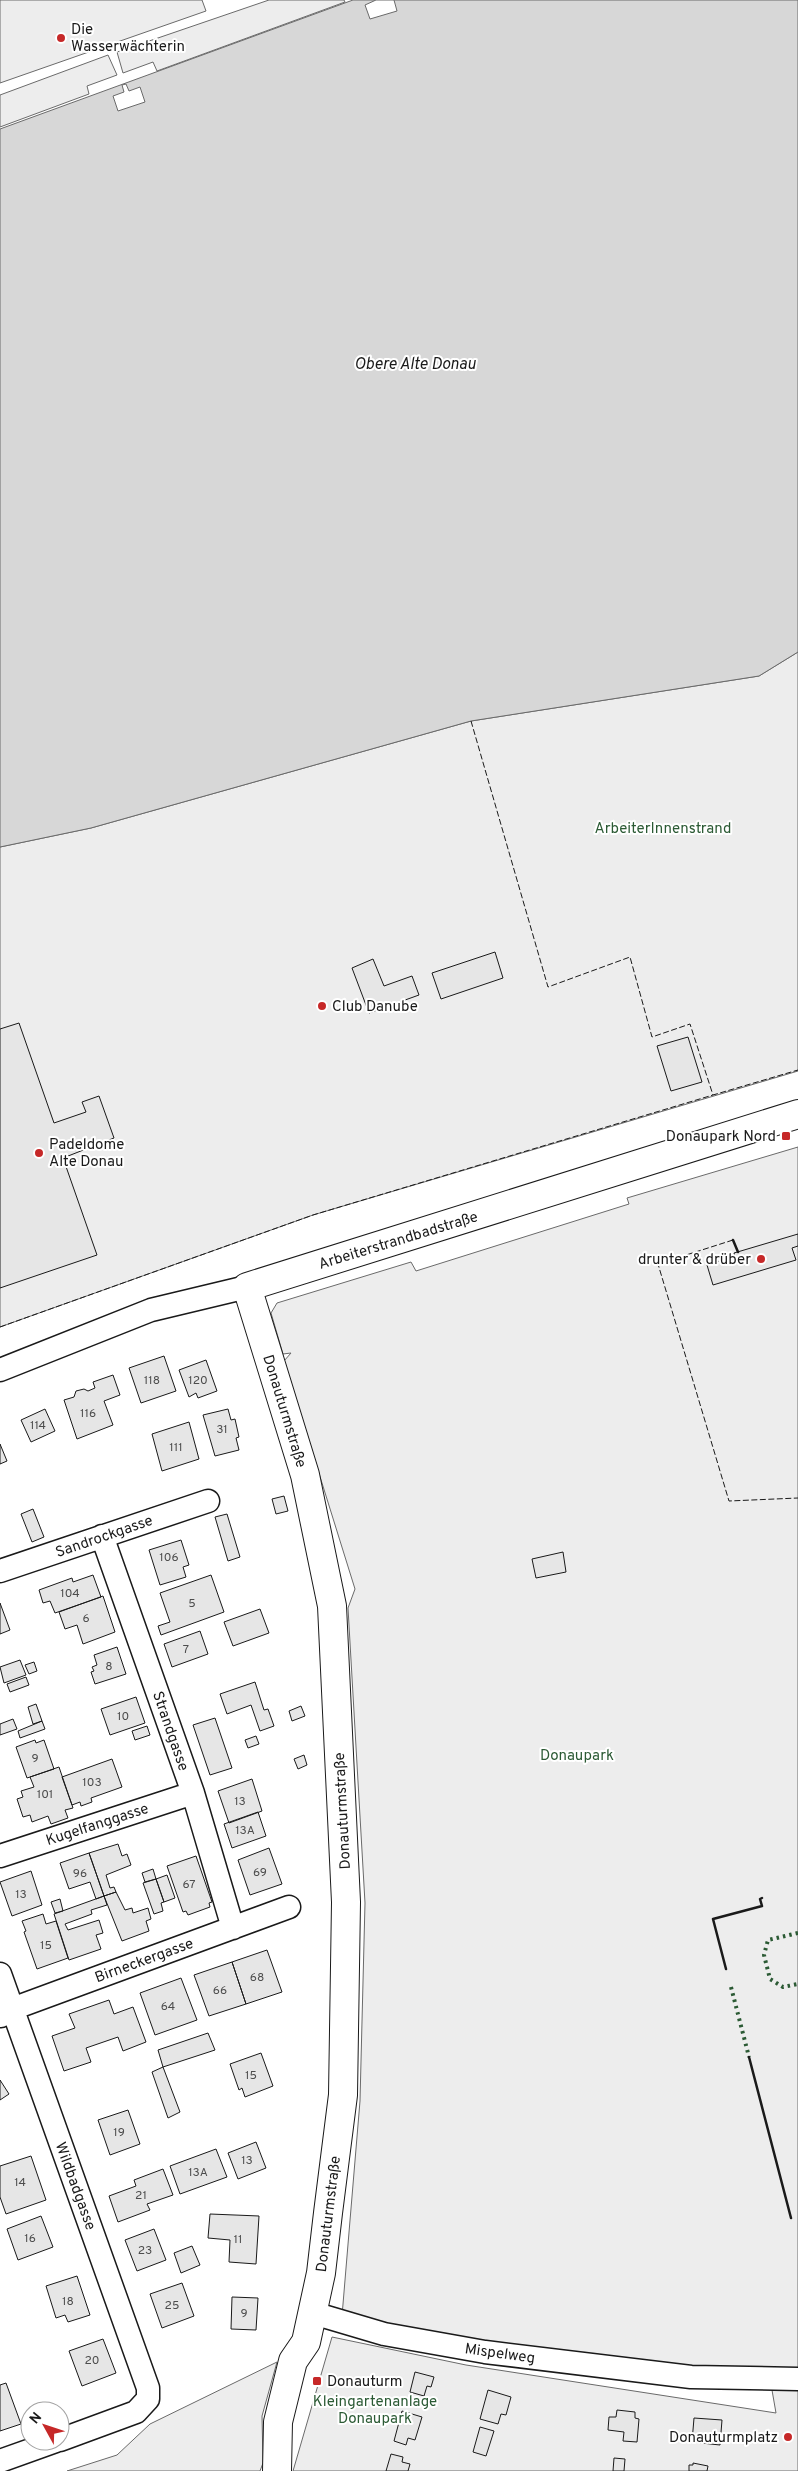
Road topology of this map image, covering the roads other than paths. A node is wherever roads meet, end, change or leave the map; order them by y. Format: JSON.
{"nodes":[{"id":1,"x":798,"y":1114,"type":"edge"},
{"id":2,"x":247,"y":1287,"type":"junction"},
{"id":3,"x":0,"y":1370,"type":"edge"},
{"id":4,"x":208,"y":1502,"type":"dead end"},
{"id":5,"x":102,"y":1536,"type":"junction"},
{"id":6,"x":0,"y":1571,"type":"edge"},
{"id":7,"x":193,"y":1793,"type":"junction"},
{"id":8,"x":0,"y":1856,"type":"edge"},
{"id":9,"x":289,"y":1907,"type":"dead end"},
{"id":10,"x":233,"y":1928,"type":"junction"},
{"id":11,"x":0,"y":1974,"type":"edge"},
{"id":12,"x":6,"y":2013,"type":"edge"},
{"id":13,"x":312,"y":2313,"type":"junction"},
{"id":14,"x":798,"y":2379,"type":"edge"},
{"id":15,"x":70,"y":2436,"type":"edge"},
{"id":16,"x":28,"y":2451,"type":"edge"},
{"id":17,"x":0,"y":2461,"type":"edge"},
{"id":18,"x":277,"y":2471,"type":"edge"}],
"edges":[{"from":1,"to":2,"type":"main road","name":"Arbeiterstrandbadstraße"},
{"from":2,"to":3,"type":"street","name":"Arbeiterstrandbadstraße"},
{"from":2,"to":13,"type":"main road","name":"Donauturmstraße"},
{"from":4,"to":5,"type":"street","name":"Sandrockgasse"},
{"from":5,"to":6,"type":"street","name":"Sandrockgasse"},
{"from":5,"to":7,"type":"street","name":"Strandgasse"},
{"from":7,"to":8,"type":"street","name":"Kugelfanggasse"},
{"from":7,"to":10,"type":"street","name":"Strandgasse"},
{"from":9,"to":10,"type":"street","name":"Birneckergasse"},
{"from":10,"to":12,"type":"street","name":"Birneckergasse"},
{"from":11,"to":12,"type":"street","name":"Wildbadgasse"},
{"from":12,"to":15,"type":"street","name":"Wildbadgasse"},
{"from":13,"to":14,"type":"street","name":"Mispelweg"},
{"from":13,"to":18,"type":"main road","name":"Donauturmstraße"},
{"from":16,"to":17,"type":"street"}]}
